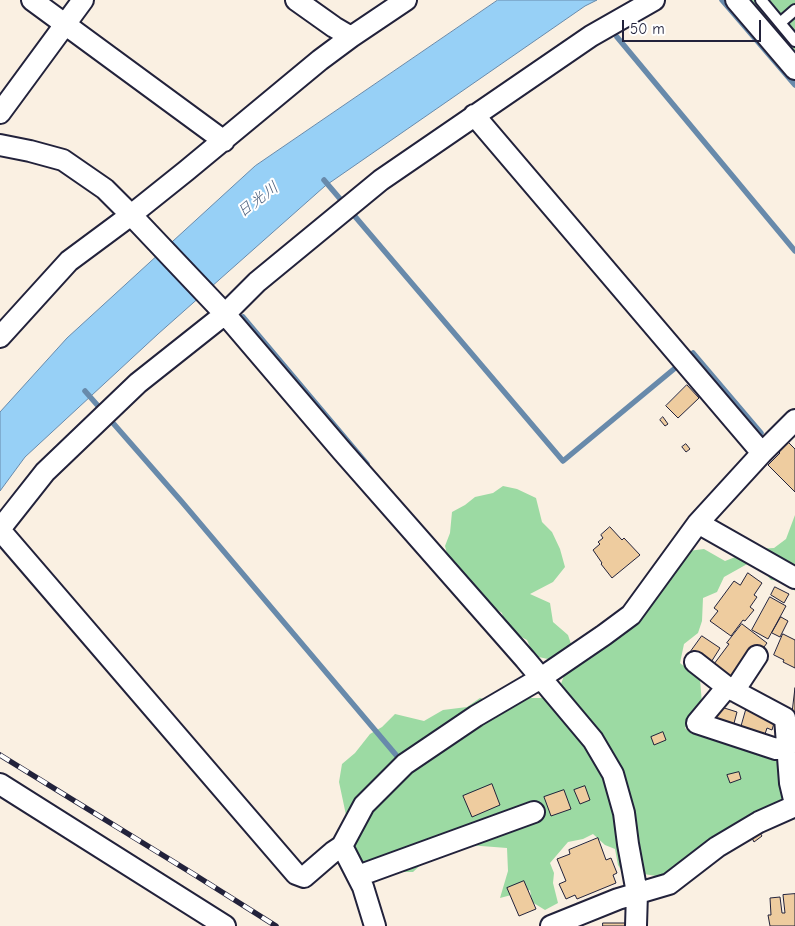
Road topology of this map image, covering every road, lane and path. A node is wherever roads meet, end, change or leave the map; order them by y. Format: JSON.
{"nodes":[{"id":1,"x":32,"y":0,"type":"edge"},
{"id":2,"x":83,"y":0,"type":"edge"},
{"id":3,"x":296,"y":0,"type":"edge"},
{"id":4,"x":406,"y":0,"type":"edge"},
{"id":5,"x":654,"y":0,"type":"edge"},
{"id":6,"x":736,"y":0,"type":"edge"},
{"id":7,"x":761,"y":0,"type":"edge"},
{"id":8,"x":795,"y":10,"type":"edge"},
{"id":9,"x":780,"y":23,"type":"junction"},
{"id":10,"x":65,"y":24,"type":"junction"},
{"id":11,"x":351,"y":37,"type":"junction"},
{"id":12,"x":792,"y":52,"type":"edge"},
{"id":13,"x":0,"y":112,"type":"edge"},
{"id":14,"x":474,"y":115,"type":"junction"},
{"id":15,"x":224,"y":141,"type":"junction"},
{"id":16,"x":0,"y":145,"type":"edge"},
{"id":17,"x":133,"y":217,"type":"junction"},
{"id":18,"x":223,"y":312,"type":"junction"},
{"id":19,"x":0,"y":337,"type":"edge"},
{"id":20,"x":795,"y":420,"type":"edge"},
{"id":21,"x":762,"y":453,"type":"junction"},
{"id":22,"x":698,"y":523,"type":"junction"},
{"id":23,"x":0,"y":529,"type":"edge"},
{"id":24,"x":795,"y":578,"type":"edge"},
{"id":25,"x":757,"y":656,"type":"dead end"},
{"id":26,"x":695,"y":662,"type":"dead end"},
{"id":27,"x":541,"y":678,"type":"junction"},
{"id":28,"x":731,"y":689,"type":"junction"},
{"id":29,"x":787,"y":746,"type":"junction"},
{"id":30,"x":0,"y":784,"type":"edge"},
{"id":31,"x":795,"y":805,"type":"edge"},
{"id":32,"x":534,"y":812,"type":"dead end"},
{"id":33,"x":342,"y":846,"type":"junction"},
{"id":34,"x":358,"y":876,"type":"junction"},
{"id":35,"x":637,"y":893,"type":"junction"},
{"id":36,"x":225,"y":926,"type":"edge"},
{"id":37,"x":375,"y":926,"type":"edge"},
{"id":38,"x":551,"y":926,"type":"edge"},
{"id":39,"x":636,"y":926,"type":"edge"}],
"edges":[{"from":1,"to":10,"type":"street"},
{"from":2,"to":10,"type":"street"},
{"from":3,"to":11,"type":"street"},
{"from":4,"to":11,"type":"street"},
{"from":5,"to":14,"type":"street"},
{"from":6,"to":12,"type":"street"},
{"from":7,"to":9,"type":"lane"},
{"from":8,"to":9,"type":"lane"},
{"from":9,"to":12,"type":"lane"},
{"from":10,"to":13,"type":"street"},
{"from":10,"to":15,"type":"street"},
{"from":11,"to":15,"type":"street"},
{"from":14,"to":18,"type":"street"},
{"from":14,"to":21,"type":"street"},
{"from":15,"to":17,"type":"street"},
{"from":16,"to":17,"type":"street"},
{"from":17,"to":18,"type":"street"},
{"from":17,"to":19,"type":"street"},
{"from":18,"to":23,"type":"street"},
{"from":18,"to":27,"type":"street"},
{"from":20,"to":21,"type":"street"},
{"from":21,"to":22,"type":"street"},
{"from":22,"to":24,"type":"street"},
{"from":22,"to":27,"type":"street"},
{"from":23,"to":33,"type":"street"},
{"from":25,"to":28,"type":"street"},
{"from":26,"to":28,"type":"street"},
{"from":27,"to":33,"type":"street"},
{"from":27,"to":35,"type":"street"},
{"from":28,"to":29,"type":"street"},
{"from":28,"to":29,"type":"street"},
{"from":29,"to":31,"type":"street"},
{"from":30,"to":36,"type":"street"},
{"from":31,"to":35,"type":"street"},
{"from":32,"to":34,"type":"street"},
{"from":33,"to":34,"type":"street"},
{"from":34,"to":37,"type":"street"},
{"from":35,"to":38,"type":"street"},
{"from":35,"to":39,"type":"street"}]}
